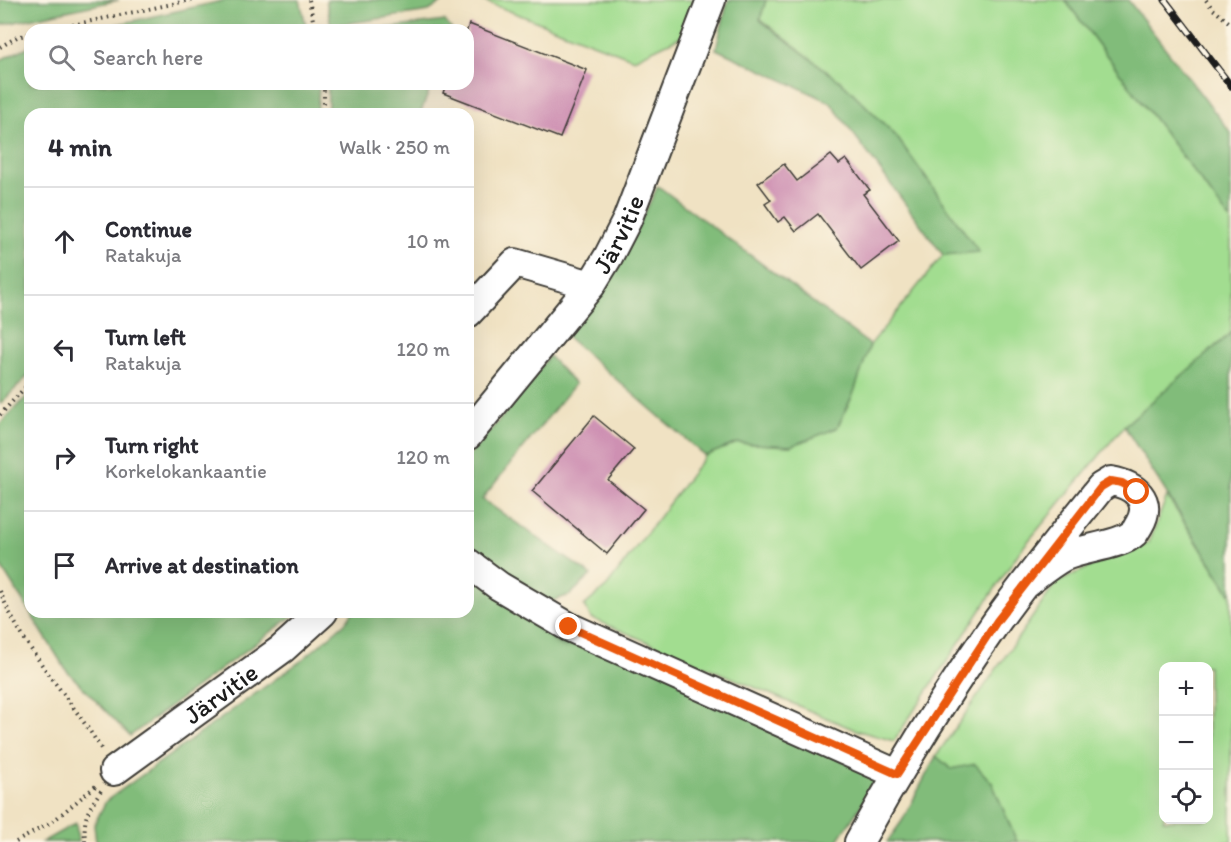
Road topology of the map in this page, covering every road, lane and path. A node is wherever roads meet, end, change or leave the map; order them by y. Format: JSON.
{"nodes":[{"id":1,"x":191,"y":0,"type":"edge"},
{"id":2,"x":309,"y":0,"type":"edge"},
{"id":3,"x":711,"y":0,"type":"edge"},
{"id":4,"x":1206,"y":0,"type":"edge"},
{"id":5,"x":77,"y":24,"type":"edge"},
{"id":6,"x":314,"y":24,"type":"edge"},
{"id":7,"x":1231,"y":24,"type":"edge"},
{"id":8,"x":24,"y":35,"type":"edge"},
{"id":9,"x":0,"y":47,"type":"edge"},
{"id":10,"x":324,"y":90,"type":"edge"},
{"id":11,"x":324,"y":108,"type":"edge"},
{"id":12,"x":591,"y":285,"type":"junction"},
{"id":13,"x":474,"y":307,"type":"edge"},
{"id":14,"x":24,"y":389,"type":"edge"},
{"id":15,"x":0,"y":415,"type":"edge"},
{"id":16,"x":474,"y":428,"type":"edge"},
{"id":17,"x":474,"y":567,"type":"edge"},
{"id":18,"x":1025,"y":584,"type":"dead end"},
{"id":19,"x":0,"y":591,"type":"edge"},
{"id":20,"x":316,"y":618,"type":"edge"},
{"id":21,"x":114,"y":771,"type":"junction"},
{"id":22,"x":897,"y":774,"type":"junction"},
{"id":23,"x":16,"y":842,"type":"edge"},
{"id":24,"x":85,"y":842,"type":"edge"},
{"id":25,"x":859,"y":842,"type":"edge"}],
"edges":[{"from":1,"to":5,"type":"path"},
{"from":2,"to":6,"type":"path"},
{"from":3,"to":12,"type":"street","name":"Järvitie"},
{"from":4,"to":7,"type":"path"},
{"from":8,"to":9,"type":"path"},
{"from":10,"to":11,"type":"path"},
{"from":12,"to":13,"type":"street"},
{"from":12,"to":16,"type":"street","name":"Järvitie"},
{"from":14,"to":15,"type":"path"},
{"from":17,"to":22,"type":"street"},
{"from":18,"to":22,"type":"street"},
{"from":19,"to":21,"type":"path"},
{"from":20,"to":21,"type":"street","name":"Järvitie"},
{"from":21,"to":23,"type":"path"},
{"from":21,"to":24,"type":"path"},
{"from":22,"to":25,"type":"street"}]}
